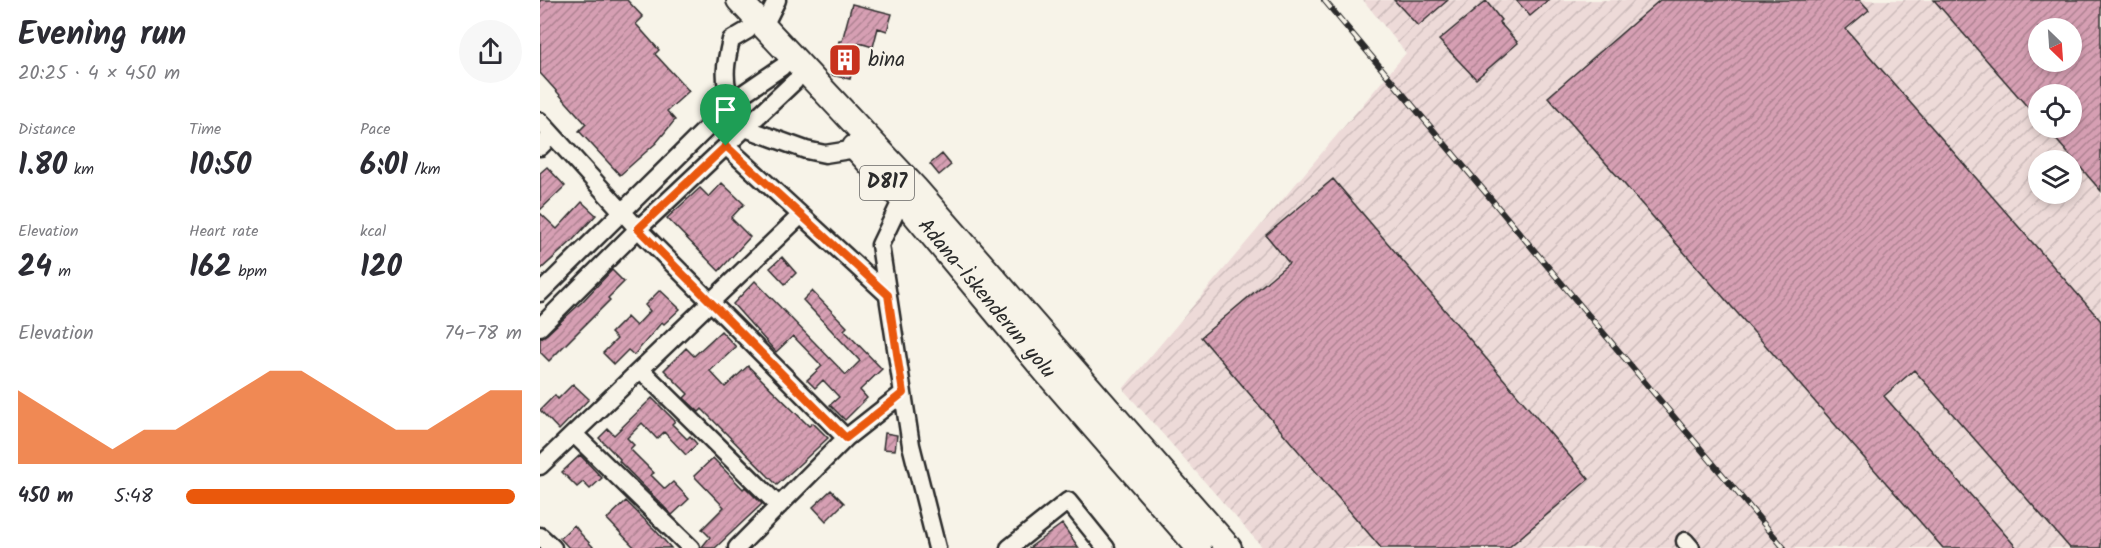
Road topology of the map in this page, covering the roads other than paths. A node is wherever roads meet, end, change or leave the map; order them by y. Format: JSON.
{"nodes":[{"id":1,"x":721,"y":0,"type":"edge"},
{"id":2,"x":739,"y":0,"type":"edge"},
{"id":3,"x":777,"y":0,"type":"edge"},
{"id":4,"x":756,"y":28,"type":"junction"},
{"id":5,"x":789,"y":74,"type":"junction"},
{"id":6,"x":730,"y":100,"type":"junction"},
{"id":7,"x":540,"y":121,"type":"edge"},
{"id":8,"x":745,"y":128,"type":"junction"},
{"id":9,"x":552,"y":135,"type":"junction"},
{"id":10,"x":726,"y":146,"type":"junction"},
{"id":11,"x":540,"y":147,"type":"edge"},
{"id":12,"x":856,"y":149,"type":"junction"},
{"id":13,"x":908,"y":193,"type":"junction"},
{"id":14,"x":621,"y":211,"type":"junction"},
{"id":15,"x":801,"y":215,"type":"junction"},
{"id":16,"x":638,"y":229,"type":"junction"},
{"id":17,"x":540,"y":293,"type":"edge"},
{"id":18,"x":888,"y":295,"type":"junction"},
{"id":19,"x":709,"y":302,"type":"junction"},
{"id":20,"x":540,"y":327,"type":"edge"},
{"id":21,"x":640,"y":370,"type":"junction"},
{"id":22,"x":903,"y":393,"type":"junction"},
{"id":23,"x":1085,"y":399,"type":"junction"},
{"id":24,"x":574,"y":434,"type":"junction"},
{"id":25,"x":846,"y":438,"type":"junction"},
{"id":26,"x":540,"y":466,"type":"edge"},
{"id":27,"x":779,"y":506,"type":"junction"},
{"id":28,"x":540,"y":536,"type":"edge"},
{"id":29,"x":553,"y":548,"type":"edge"},
{"id":30,"x":691,"y":548,"type":"edge"},
{"id":31,"x":737,"y":548,"type":"edge"},
{"id":32,"x":937,"y":548,"type":"edge"},
{"id":33,"x":1009,"y":548,"type":"edge"},
{"id":34,"x":1106,"y":548,"type":"edge"},
{"id":35,"x":1200,"y":548,"type":"edge"},
{"id":36,"x":1229,"y":548,"type":"edge"}],
"edges":[{"from":1,"to":4,"type":"highway","name":"Adana-İskenderun yolu","number":"D817"},
{"from":2,"to":4,"type":"highway","number":"D817"},
{"from":3,"to":4,"type":"street"},
{"from":4,"to":5,"type":"highway","name":"Adana-İskenderun yolu","number":"D817"},
{"from":4,"to":6,"type":"street"},
{"from":4,"to":13,"type":"highway","number":"D817"},
{"from":5,"to":6,"type":"street"},
{"from":5,"to":8,"type":"street"},
{"from":5,"to":12,"type":"highway","name":"Adana-İskenderun yolu","number":"D817"},
{"from":6,"to":14,"type":"street"},
{"from":7,"to":9,"type":"street"},
{"from":8,"to":10,"type":"street"},
{"from":8,"to":12,"type":"street"},
{"from":9,"to":11,"type":"street"},
{"from":9,"to":14,"type":"street"},
{"from":10,"to":15,"type":"street"},
{"from":10,"to":16,"type":"street"},
{"from":12,"to":13,"type":"highway","name":"Adana-İskenderun yolu","number":"D817"},
{"from":13,"to":18,"type":"street"},
{"from":13,"to":23,"type":"highway","number":"D817"},
{"from":14,"to":16,"type":"street"},
{"from":14,"to":17,"type":"street"},
{"from":15,"to":18,"type":"street"},
{"from":15,"to":19,"type":"street"},
{"from":16,"to":19,"type":"street"},
{"from":16,"to":20,"type":"street"},
{"from":18,"to":22,"type":"street"},
{"from":19,"to":21,"type":"street"},
{"from":19,"to":25,"type":"street"},
{"from":21,"to":24,"type":"street"},
{"from":21,"to":27,"type":"street"},
{"from":22,"to":25,"type":"street"},
{"from":22,"to":32,"type":"street"},
{"from":23,"to":35,"type":"highway","number":"D817"},
{"from":23,"to":36,"type":"highway","number":"D817"},
{"from":24,"to":26,"type":"street"},
{"from":24,"to":30,"type":"street"},
{"from":25,"to":27,"type":"street"},
{"from":27,"to":31,"type":"street"},
{"from":28,"to":29,"type":"street"},
{"from":33,"to":34,"type":"street"}]}
